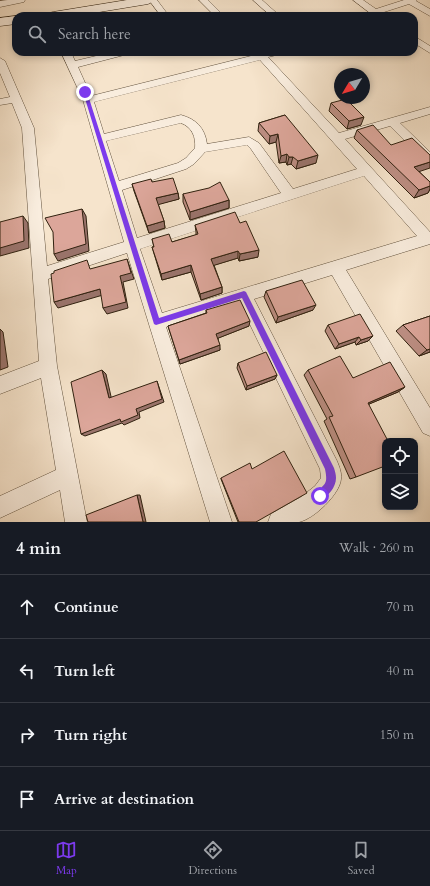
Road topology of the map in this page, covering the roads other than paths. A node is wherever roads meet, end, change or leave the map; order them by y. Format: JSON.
{"nodes":[{"id":1,"x":21,"y":0,"type":"edge"},
{"id":2,"x":148,"y":0,"type":"edge"},
{"id":3,"x":153,"y":0,"type":"edge"},
{"id":4,"x":203,"y":0,"type":"edge"},
{"id":5,"x":257,"y":0,"type":"edge"},
{"id":6,"x":357,"y":0,"type":"edge"},
{"id":7,"x":412,"y":0,"type":"edge"},
{"id":8,"x":0,"y":4,"type":"edge"},
{"id":9,"x":77,"y":12,"type":"edge"},
{"id":10,"x":162,"y":12,"type":"edge"},
{"id":11,"x":216,"y":12,"type":"edge"},
{"id":12,"x":271,"y":12,"type":"edge"},
{"id":13,"x":374,"y":12,"type":"edge"},
{"id":14,"x":382,"y":12,"type":"edge"},
{"id":15,"x":430,"y":13,"type":"edge"},
{"id":16,"x":12,"y":20,"type":"edge"},
{"id":17,"x":0,"y":22,"type":"edge"},
{"id":18,"x":418,"y":42,"type":"edge"},
{"id":19,"x":430,"y":50,"type":"edge"},
{"id":20,"x":88,"y":56,"type":"edge"},
{"id":21,"x":253,"y":56,"type":"edge"},
{"id":22,"x":262,"y":56,"type":"edge"},
{"id":23,"x":69,"y":58,"type":"edge"},
{"id":24,"x":0,"y":61,"type":"edge"},
{"id":25,"x":16,"y":99,"type":"junction"},
{"id":26,"x":88,"y":100,"type":"junction"},
{"id":27,"x":0,"y":102,"type":"edge"},
{"id":28,"x":430,"y":110,"type":"edge"},
{"id":29,"x":392,"y":121,"type":"junction"},
{"id":30,"x":336,"y":138,"type":"junction"},
{"id":31,"x":100,"y":139,"type":"junction"},
{"id":32,"x":201,"y":149,"type":"junction"},
{"id":33,"x":430,"y":159,"type":"edge"},
{"id":34,"x":366,"y":171,"type":"junction"},
{"id":35,"x":115,"y":188,"type":"junction"},
{"id":36,"x":290,"y":195,"type":"junction"},
{"id":37,"x":429,"y":238,"type":"edge"},
{"id":38,"x":132,"y":246,"type":"junction"},
{"id":39,"x":336,"y":267,"type":"junction"},
{"id":40,"x":40,"y":275,"type":"junction"},
{"id":41,"x":244,"y":294,"type":"junction"},
{"id":42,"x":156,"y":322,"type":"junction"},
{"id":43,"x":48,"y":366,"type":"junction"},
{"id":44,"x":0,"y":385,"type":"edge"},
{"id":45,"x":430,"y":426,"type":"edge"},
{"id":46,"x":68,"y":476,"type":"junction"},
{"id":47,"x":0,"y":507,"type":"edge"},
{"id":48,"x":76,"y":522,"type":"edge"},
{"id":49,"x":221,"y":522,"type":"edge"},
{"id":50,"x":280,"y":522,"type":"edge"}],
"edges":[{"from":1,"to":8,"type":"street"},
{"from":2,"to":9,"type":"street"},
{"from":3,"to":10,"type":"street"},
{"from":4,"to":11,"type":"street"},
{"from":5,"to":12,"type":"street"},
{"from":6,"to":13,"type":"street"},
{"from":7,"to":14,"type":"street"},
{"from":7,"to":15,"type":"street"},
{"from":16,"to":17,"type":"street"},
{"from":18,"to":19,"type":"street"},
{"from":20,"to":23,"type":"street"},
{"from":21,"to":26,"type":"street"},
{"from":22,"to":30,"type":"street"},
{"from":23,"to":26,"type":"street"},
{"from":24,"to":25,"type":"street"},
{"from":25,"to":27,"type":"street"},
{"from":25,"to":40,"type":"street"},
{"from":26,"to":31,"type":"street"},
{"from":28,"to":29,"type":"street"},
{"from":29,"to":30,"type":"street"},
{"from":29,"to":33,"type":"street"},
{"from":30,"to":34,"type":"street"},
{"from":31,"to":32,"type":"street"},
{"from":31,"to":35,"type":"street"},
{"from":32,"to":35,"type":"street"},
{"from":32,"to":36,"type":"street"},
{"from":34,"to":36,"type":"street"},
{"from":34,"to":37,"type":"street"},
{"from":35,"to":38,"type":"street"},
{"from":36,"to":38,"type":"street"},
{"from":37,"to":39,"type":"street"},
{"from":38,"to":40,"type":"street"},
{"from":38,"to":42,"type":"street"},
{"from":39,"to":41,"type":"street"},
{"from":39,"to":45,"type":"street"},
{"from":40,"to":43,"type":"street"},
{"from":41,"to":42,"type":"street"},
{"from":41,"to":50,"type":"street"},
{"from":42,"to":49,"type":"street"},
{"from":43,"to":44,"type":"street"},
{"from":43,"to":46,"type":"street"},
{"from":46,"to":47,"type":"street"},
{"from":46,"to":48,"type":"street"}]}
